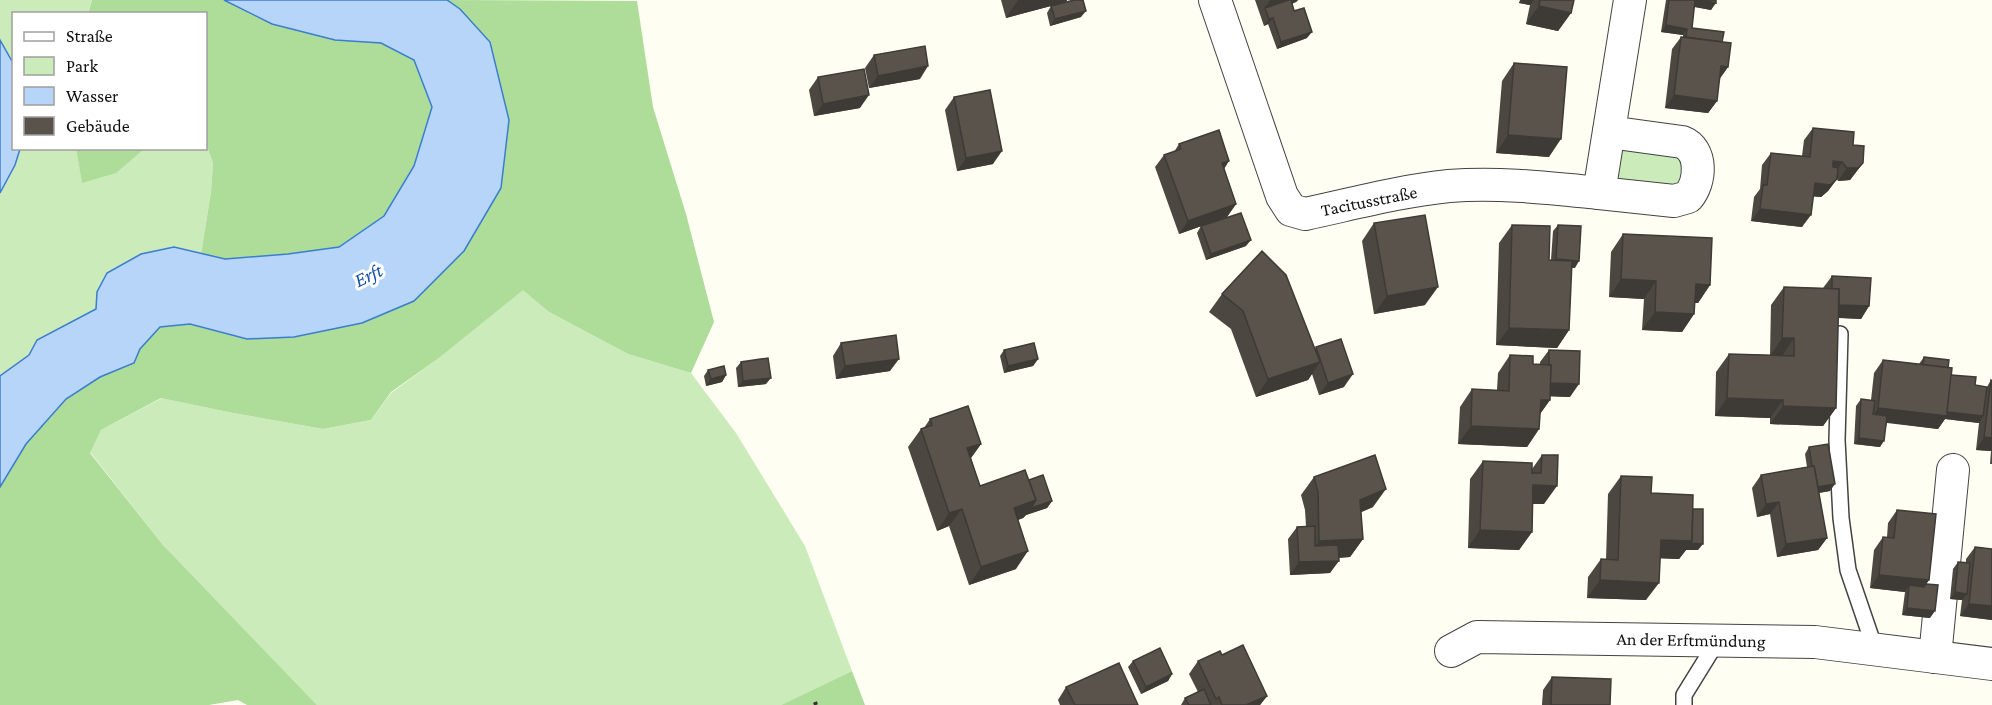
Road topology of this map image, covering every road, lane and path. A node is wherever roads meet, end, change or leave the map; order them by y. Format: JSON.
{"nodes":[{"id":1,"x":1215,"y":0,"type":"edge"},
{"id":2,"x":1630,"y":0,"type":"edge"},
{"id":3,"x":1609,"y":132,"type":"junction"},
{"id":4,"x":1599,"y":193,"type":"junction"},
{"id":5,"x":1840,"y":334,"type":"edge"},
{"id":6,"x":1953,"y":470,"type":"dead end"},
{"id":7,"x":1718,"y":640,"type":"junction"},
{"id":8,"x":1875,"y":649,"type":"junction"},
{"id":9,"x":1451,"y":651,"type":"dead end"},
{"id":10,"x":1935,"y":657,"type":"junction"},
{"id":11,"x":1992,"y":664,"type":"edge"},
{"id":12,"x":1683,"y":705,"type":"edge"}],
"edges":[{"from":1,"to":4,"type":"street","name":"Tacitusstraße"},
{"from":2,"to":3,"type":"street"},
{"from":3,"to":4,"type":"street"},
{"from":3,"to":4,"type":"street","name":"Tacitusstraße"},
{"from":5,"to":8,"type":"lane"},
{"from":6,"to":10,"type":"street"},
{"from":7,"to":8,"type":"street","name":"An der Erftmündung"},
{"from":7,"to":9,"type":"street","name":"An der Erftmündung"},
{"from":7,"to":12,"type":"lane"},
{"from":8,"to":10,"type":"street","name":"An der Erftmündung"},
{"from":10,"to":11,"type":"street","name":"An der Erftmündung"}]}
